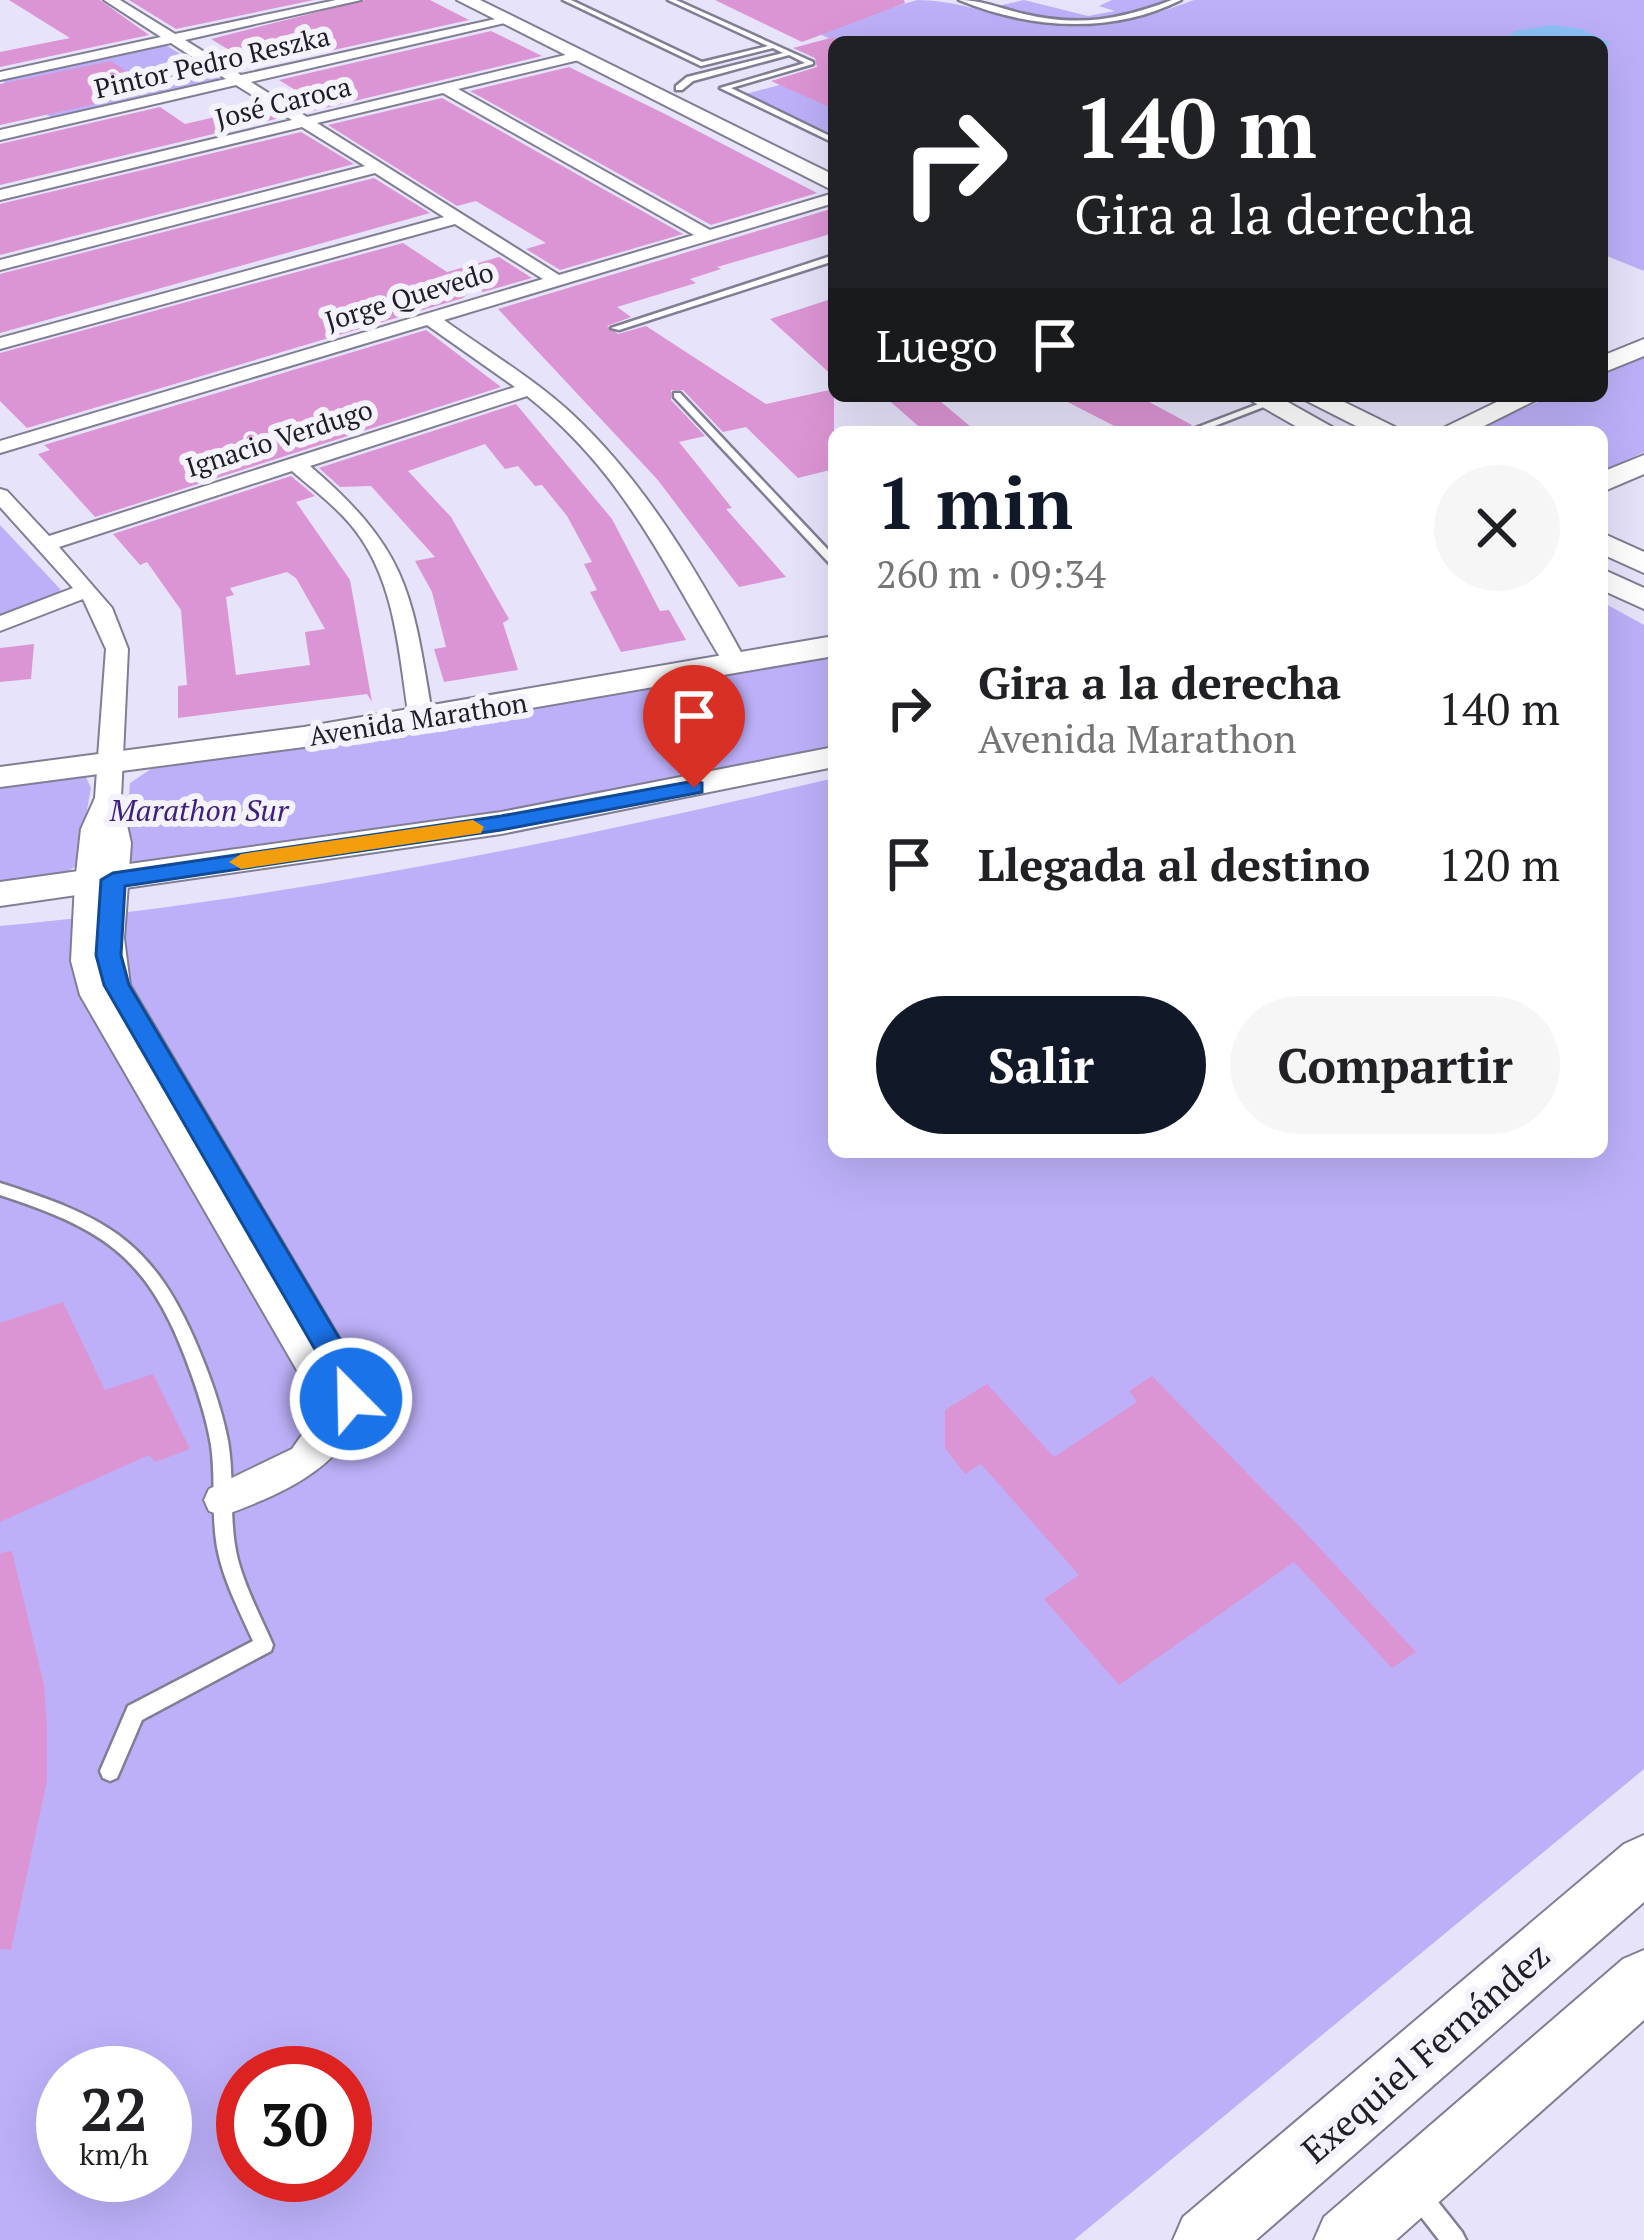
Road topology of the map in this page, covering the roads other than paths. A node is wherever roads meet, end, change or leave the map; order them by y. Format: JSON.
{"nodes":[{"id":1,"x":111,"y":0,"type":"edge"},
{"id":2,"x":289,"y":0,"type":"edge"},
{"id":3,"x":354,"y":0,"type":"edge"},
{"id":4,"x":466,"y":0,"type":"edge"},
{"id":5,"x":566,"y":0,"type":"edge"},
{"id":6,"x":670,"y":0,"type":"edge"},
{"id":7,"x":962,"y":0,"type":"edge"},
{"id":8,"x":1178,"y":0,"type":"edge"},
{"id":9,"x":307,"y":10,"type":"junction"},
{"id":10,"x":502,"y":10,"type":"edge"},
{"id":11,"x":173,"y":39,"type":"junction"},
{"id":12,"x":773,"y":46,"type":"junction"},
{"id":13,"x":762,"y":49,"type":"junction"},
{"id":14,"x":790,"y":53,"type":"junction"},
{"id":15,"x":578,"y":56,"type":"junction"},
{"id":16,"x":779,"y":56,"type":"junction"},
{"id":17,"x":789,"y":68,"type":"junction"},
{"id":18,"x":0,"y":76,"type":"edge"},
{"id":19,"x":239,"y":80,"type":"junction"},
{"id":20,"x":445,"y":88,"type":"junction"},
{"id":21,"x":679,"y":88,"type":"junction"},
{"id":22,"x":304,"y":122,"type":"junction"},
{"id":23,"x":0,"y":135,"type":"edge"},
{"id":24,"x":828,"y":138,"type":"edge"},
{"id":25,"x":828,"y":161,"type":"edge"},
{"id":26,"x":377,"y":168,"type":"junction"},
{"id":27,"x":828,"y":181,"type":"edge"},
{"id":28,"x":0,"y":195,"type":"edge"},
{"id":29,"x":828,"y":200,"type":"edge"},
{"id":30,"x":457,"y":218,"type":"junction"},
{"id":31,"x":707,"y":236,"type":"junction"},
{"id":32,"x":828,"y":260,"type":"edge"},
{"id":33,"x":0,"y":265,"type":"edge"},
{"id":34,"x":556,"y":280,"type":"junction"},
{"id":35,"x":429,"y":318,"type":"junction"},
{"id":36,"x":616,"y":328,"type":"dead end"},
{"id":37,"x":0,"y":344,"type":"edge"},
{"id":38,"x":1644,"y":346,"type":"edge"},
{"id":39,"x":1608,"y":362,"type":"edge"},
{"id":40,"x":528,"y":389,"type":"junction"},
{"id":41,"x":677,"y":395,"type":"dead end"},
{"id":42,"x":1256,"y":402,"type":"edge"},
{"id":43,"x":1269,"y":402,"type":"edge"},
{"id":44,"x":1324,"y":402,"type":"edge"},
{"id":45,"x":1518,"y":402,"type":"edge"},
{"id":46,"x":1203,"y":426,"type":"edge"},
{"id":47,"x":1315,"y":426,"type":"edge"},
{"id":48,"x":1378,"y":426,"type":"edge"},
{"id":49,"x":1463,"y":426,"type":"edge"},
{"id":50,"x":0,"y":447,"type":"edge"},
{"id":51,"x":1644,"y":463,"type":"edge"},
{"id":52,"x":296,"y":464,"type":"junction"},
{"id":53,"x":1608,"y":480,"type":"edge"},
{"id":54,"x":0,"y":495,"type":"edge"},
{"id":55,"x":47,"y":544,"type":"junction"},
{"id":56,"x":1608,"y":545,"type":"edge"},
{"id":57,"x":828,"y":556,"type":"edge"},
{"id":58,"x":1644,"y":564,"type":"edge"},
{"id":59,"x":1608,"y":581,"type":"edge"},
{"id":60,"x":87,"y":590,"type":"junction"},
{"id":61,"x":1644,"y":600,"type":"edge"},
{"id":62,"x":0,"y":624,"type":"edge"},
{"id":63,"x":828,"y":647,"type":"edge"},
{"id":64,"x":736,"y":664,"type":"junction"},
{"id":65,"x":421,"y":719,"type":"junction"},
{"id":66,"x":828,"y":758,"type":"edge"},
{"id":67,"x":0,"y":777,"type":"edge"},
{"id":68,"x":109,"y":780,"type":"junction"},
{"id":69,"x":101,"y":882,"type":"junction"},
{"id":70,"x":0,"y":894,"type":"edge"},
{"id":71,"x":0,"y":1189,"type":"edge"},
{"id":72,"x":222,"y":1500,"type":"junction"},
{"id":73,"x":110,"y":1771,"type":"dead end"},
{"id":74,"x":1644,"y":1864,"type":"edge"},
{"id":75,"x":1644,"y":1979,"type":"edge"},
{"id":76,"x":1410,"y":2184,"type":"junction"},
{"id":77,"x":1206,"y":2240,"type":"edge"},
{"id":78,"x":1347,"y":2240,"type":"edge"},
{"id":79,"x":1454,"y":2240,"type":"edge"}],
"edges":[{"from":1,"to":11,"type":"street"},
{"from":2,"to":9,"type":"street"},
{"from":3,"to":9,"type":"street"},
{"from":4,"to":10,"type":"main road"},
{"from":5,"to":13,"type":"lane"},
{"from":6,"to":12,"type":"lane"},
{"from":7,"to":8,"type":"lane"},
{"from":9,"to":11,"type":"street"},
{"from":10,"to":15,"type":"main road"},
{"from":10,"to":19,"type":"street","name":"Pintor Pedro Reszka"},
{"from":10,"to":21,"type":"main road"},
{"from":11,"to":18,"type":"street"},
{"from":11,"to":19,"type":"street"},
{"from":12,"to":13,"type":"lane"},
{"from":12,"to":14,"type":"lane"},
{"from":13,"to":16,"type":"lane"},
{"from":14,"to":16,"type":"lane"},
{"from":14,"to":17,"type":"lane"},
{"from":15,"to":20,"type":"street","name":"José Caroca"},
{"from":15,"to":27,"type":"main road"},
{"from":16,"to":17,"type":"lane"},
{"from":16,"to":21,"type":"lane"},
{"from":17,"to":24,"type":"lane"},
{"from":19,"to":22,"type":"street"},
{"from":19,"to":23,"type":"street","name":"Pintor Pedro Reszka"},
{"from":20,"to":22,"type":"street","name":"José Caroca"},
{"from":20,"to":31,"type":"street"},
{"from":21,"to":25,"type":"main road"},
{"from":22,"to":26,"type":"street"},
{"from":22,"to":28,"type":"street","name":"José Caroca"},
{"from":26,"to":30,"type":"street"},
{"from":26,"to":33,"type":"street"},
{"from":29,"to":31,"type":"street","name":"Jorge Quevedo"},
{"from":30,"to":34,"type":"street"},
{"from":30,"to":37,"type":"street"},
{"from":31,"to":34,"type":"street","name":"Jorge Quevedo"},
{"from":32,"to":36,"type":"lane"},
{"from":34,"to":35,"type":"street","name":"Jorge Quevedo"},
{"from":35,"to":40,"type":"street"},
{"from":35,"to":50,"type":"street","name":"Jorge Quevedo"},
{"from":38,"to":39,"type":"main road"},
{"from":40,"to":52,"type":"street","name":"Ignacio Verdugo"},
{"from":40,"to":64,"type":"street"},
{"from":41,"to":57,"type":"lane"},
{"from":42,"to":46,"type":"lane"},
{"from":43,"to":47,"type":"main road"},
{"from":44,"to":48,"type":"main road"},
{"from":45,"to":49,"type":"main road"},
{"from":51,"to":53,"type":"main road"},
{"from":52,"to":55,"type":"street","name":"Ignacio Verdugo"},
{"from":52,"to":65,"type":"street"},
{"from":54,"to":55,"type":"street"},
{"from":55,"to":60,"type":"street"},
{"from":56,"to":58,"type":"main road"},
{"from":59,"to":61,"type":"main road"},
{"from":60,"to":62,"type":"street"},
{"from":60,"to":68,"type":"street"},
{"from":63,"to":64,"type":"main road","name":"Avenida Marathon"},
{"from":64,"to":65,"type":"main road","name":"Avenida Marathon"},
{"from":65,"to":68,"type":"main road","name":"Avenida Marathon"},
{"from":66,"to":69,"type":"main road"},
{"from":67,"to":68,"type":"main road","name":"Avenida Marathon"},
{"from":68,"to":69,"type":"street"},
{"from":69,"to":70,"type":"main road"},
{"from":69,"to":72,"type":"street"},
{"from":71,"to":72,"type":"lane"},
{"from":72,"to":73,"type":"lane"},
{"from":74,"to":77,"type":"main road","name":"Exequiel Fernández"},
{"from":75,"to":76,"type":"main road"},
{"from":76,"to":78,"type":"main road"},
{"from":76,"to":79,"type":"lane"}]}
